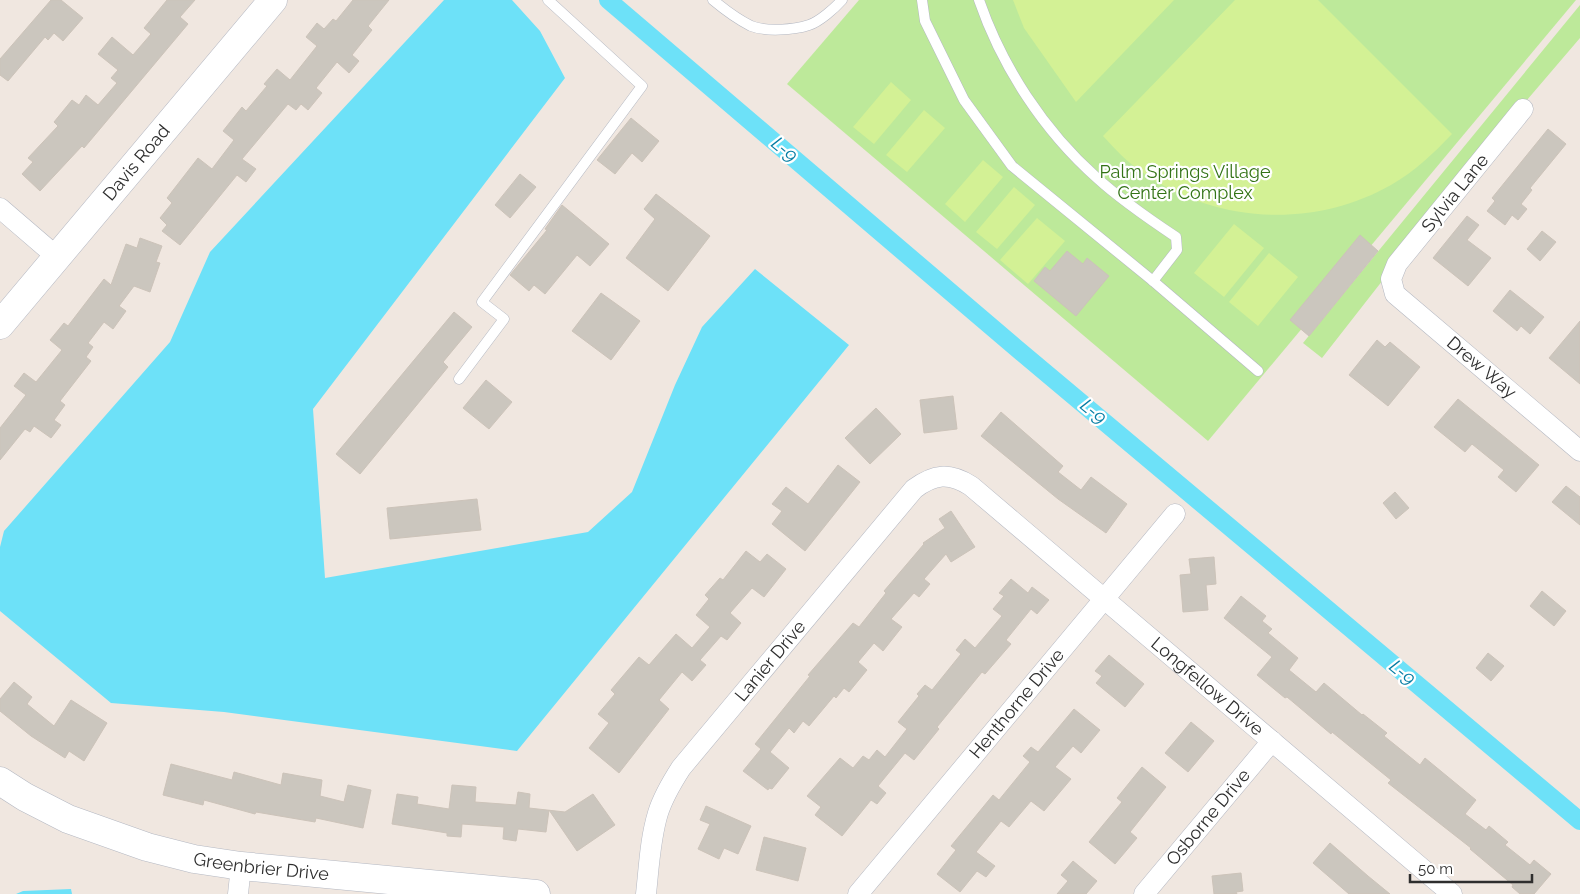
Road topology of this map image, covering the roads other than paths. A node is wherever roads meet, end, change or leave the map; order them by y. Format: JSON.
{"nodes":[{"id":1,"x":273,"y":0,"type":"edge"},
{"id":2,"x":548,"y":0,"type":"edge"},
{"id":3,"x":713,"y":0,"type":"edge"},
{"id":4,"x":842,"y":0,"type":"edge"},
{"id":5,"x":922,"y":0,"type":"edge"},
{"id":6,"x":978,"y":0,"type":"edge"},
{"id":7,"x":1523,"y":109,"type":"dead end"},
{"id":8,"x":0,"y":208,"type":"edge"},
{"id":9,"x":57,"y":257,"type":"junction"},
{"id":10,"x":1391,"y":279,"type":"joint"},
{"id":11,"x":1152,"y":281,"type":"junction"},
{"id":12,"x":0,"y":325,"type":"edge"},
{"id":13,"x":1258,"y":371,"type":"dead end"},
{"id":14,"x":459,"y":379,"type":"dead end"},
{"id":15,"x":1580,"y":452,"type":"edge"},
{"id":16,"x":960,"y":479,"type":"joint"},
{"id":17,"x":1175,"y":514,"type":"dead end"},
{"id":18,"x":1105,"y":600,"type":"junction"},
{"id":19,"x":1272,"y":741,"type":"junction"},
{"id":20,"x":0,"y":781,"type":"edge"},
{"id":21,"x":241,"y":866,"type":"junction"},
{"id":22,"x":498,"y":892,"type":"edge"},
{"id":23,"x":238,"y":894,"type":"edge"},
{"id":24,"x":536,"y":894,"type":"edge"},
{"id":25,"x":646,"y":894,"type":"edge"},
{"id":26,"x":858,"y":894,"type":"edge"},
{"id":27,"x":1144,"y":894,"type":"edge"},
{"id":28,"x":1452,"y":894,"type":"edge"}],
"edges":[{"from":1,"to":9,"type":"street","name":"Davis Road"},
{"from":2,"to":14,"type":"lane"},
{"from":3,"to":4,"type":"lane"},
{"from":5,"to":11,"type":"lane"},
{"from":6,"to":11,"type":"lane"},
{"from":7,"to":10,"type":"street","name":"Sylvia Lane"},
{"from":8,"to":9,"type":"street"},
{"from":9,"to":12,"type":"street","name":"Davis Road"},
{"from":10,"to":15,"type":"street","name":"Drew Way"},
{"from":11,"to":13,"type":"lane"},
{"from":16,"to":18,"type":"street","name":"Longfellow Drive"},
{"from":16,"to":25,"type":"street","name":"Lanier Drive"},
{"from":17,"to":18,"type":"street","name":"Henthorne Drive"},
{"from":18,"to":19,"type":"street","name":"Longfellow Drive"},
{"from":18,"to":26,"type":"street","name":"Henthorne Drive"},
{"from":19,"to":27,"type":"street","name":"Osborne Drive"},
{"from":19,"to":28,"type":"street","name":"Longfellow Drive"},
{"from":20,"to":21,"type":"street","name":"Greenbrier Drive"},
{"from":21,"to":22,"type":"street","name":"Greenbrier Drive"},
{"from":21,"to":23,"type":"street"},
{"from":22,"to":24,"type":"street","name":"Greenbrier Drive"}]}
